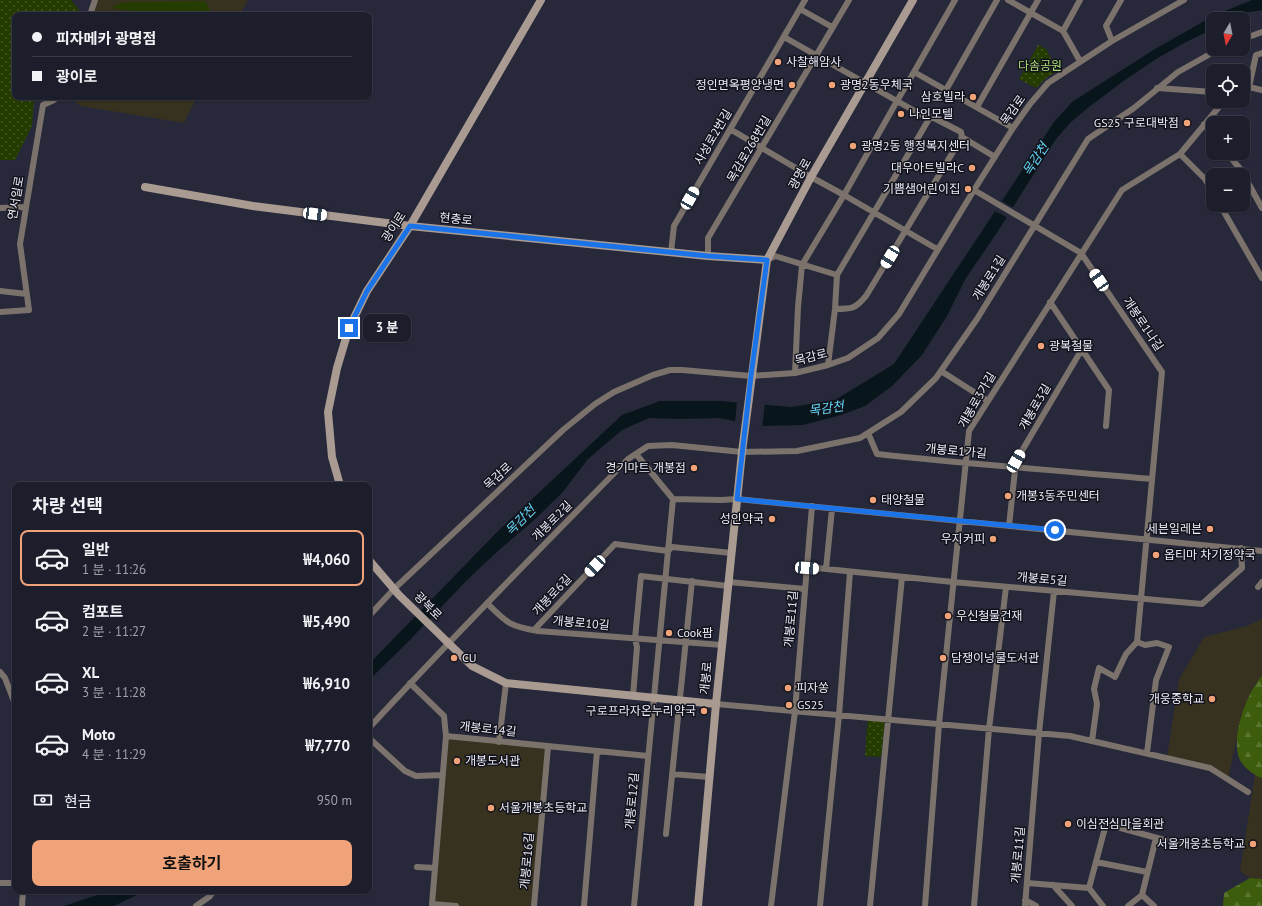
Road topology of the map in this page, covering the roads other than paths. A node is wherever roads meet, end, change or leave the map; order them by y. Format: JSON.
{"nodes":[{"id":1,"x":95,"y":0,"type":"edge"},
{"id":2,"x":541,"y":0,"type":"edge"},
{"id":3,"x":805,"y":0,"type":"edge"},
{"id":4,"x":848,"y":0,"type":"edge"},
{"id":5,"x":955,"y":0,"type":"edge"},
{"id":6,"x":997,"y":0,"type":"edge"},
{"id":7,"x":1008,"y":0,"type":"edge"},
{"id":8,"x":1038,"y":0,"type":"edge"},
{"id":9,"x":1080,"y":0,"type":"edge"},
{"id":10,"x":1122,"y":0,"type":"edge"},
{"id":11,"x":1170,"y":0,"type":"edge"},
{"id":12,"x":1184,"y":0,"type":"edge"},
{"id":13,"x":910,"y":1,"type":"edge"},
{"id":14,"x":1172,"y":7,"type":"junction"},
{"id":15,"x":800,"y":9,"type":"junction"},
{"id":16,"x":91,"y":12,"type":"edge"},
{"id":17,"x":1031,"y":12,"type":"junction"},
{"id":18,"x":832,"y":27,"type":"junction"},
{"id":19,"x":1063,"y":31,"type":"junction"},
{"id":20,"x":1262,"y":32,"type":"edge"},
{"id":21,"x":1250,"y":36,"type":"edge"},
{"id":22,"x":784,"y":37,"type":"junction"},
{"id":23,"x":1112,"y":41,"type":"junction"},
{"id":24,"x":1262,"y":53,"type":"edge"},
{"id":25,"x":816,"y":54,"type":"junction"},
{"id":26,"x":1207,"y":56,"type":"edge"},
{"id":27,"x":1080,"y":61,"type":"junction"},
{"id":28,"x":914,"y":72,"type":"junction"},
{"id":29,"x":1250,"y":75,"type":"edge"},
{"id":30,"x":866,"y":83,"type":"junction"},
{"id":31,"x":1157,"y":88,"type":"junction"},
{"id":32,"x":1250,"y":88,"type":"edge"},
{"id":33,"x":946,"y":90,"type":"junction"},
{"id":34,"x":1262,"y":90,"type":"edge"},
{"id":35,"x":1206,"y":92,"type":"edge"},
{"id":36,"x":54,"y":100,"type":"edge"},
{"id":37,"x":897,"y":101,"type":"junction"},
{"id":38,"x":977,"y":108,"type":"junction"},
{"id":39,"x":1218,"y":108,"type":"edge"},
{"id":40,"x":929,"y":119,"type":"junction"},
{"id":41,"x":1204,"y":124,"type":"junction"},
{"id":42,"x":1206,"y":126,"type":"edge"},
{"id":43,"x":1014,"y":128,"type":"junction"},
{"id":44,"x":730,"y":129,"type":"junction"},
{"id":45,"x":962,"y":137,"type":"junction"},
{"id":46,"x":762,"y":148,"type":"junction"},
{"id":47,"x":1180,"y":154,"type":"junction"},
{"id":48,"x":995,"y":157,"type":"junction"},
{"id":49,"x":1233,"y":160,"type":"edge"},
{"id":50,"x":812,"y":177,"type":"junction"},
{"id":51,"x":1206,"y":181,"type":"edge"},
{"id":52,"x":145,"y":187,"type":"dead end"},
{"id":53,"x":976,"y":191,"type":"junction"},
{"id":54,"x":844,"y":195,"type":"junction"},
{"id":55,"x":26,"y":207,"type":"junction"},
{"id":56,"x":0,"y":208,"type":"edge"},
{"id":57,"x":1262,"y":208,"type":"edge"},
{"id":58,"x":1224,"y":212,"type":"edge"},
{"id":59,"x":875,"y":213,"type":"junction"},
{"id":60,"x":410,"y":226,"type":"junction"},
{"id":61,"x":1035,"y":227,"type":"junction"},
{"id":62,"x":905,"y":231,"type":"junction"},
{"id":63,"x":937,"y":249,"type":"junction"},
{"id":64,"x":671,"y":252,"type":"junction"},
{"id":65,"x":1082,"y":253,"type":"junction"},
{"id":66,"x":708,"y":256,"type":"junction"},
{"id":67,"x":767,"y":260,"type":"junction"},
{"id":68,"x":802,"y":265,"type":"junction"},
{"id":69,"x":837,"y":275,"type":"junction"},
{"id":70,"x":1262,"y":278,"type":"edge"},
{"id":71,"x":0,"y":291,"type":"edge"},
{"id":72,"x":27,"y":294,"type":"junction"},
{"id":73,"x":1050,"y":302,"type":"junction"},
{"id":74,"x":836,"y":309,"type":"junction"},
{"id":75,"x":0,"y":312,"type":"edge"},
{"id":76,"x":1082,"y":349,"type":"junction"},
{"id":77,"x":828,"y":364,"type":"junction"},
{"id":78,"x":941,"y":371,"type":"junction"},
{"id":79,"x":795,"y":373,"type":"junction"},
{"id":80,"x":751,"y":379,"type":"junction"},
{"id":81,"x":988,"y":402,"type":"junction"},
{"id":82,"x":1106,"y":426,"type":"dead end"},
{"id":83,"x":868,"y":433,"type":"junction"},
{"id":84,"x":743,"y":450,"type":"junction"},
{"id":85,"x":636,"y":454,"type":"junction"},
{"id":86,"x":965,"y":463,"type":"junction"},
{"id":87,"x":1015,"y":466,"type":"junction"},
{"id":88,"x":1152,"y":479,"type":"junction"},
{"id":89,"x":339,"y":482,"type":"edge"},
{"id":90,"x":673,"y":499,"type":"junction"},
{"id":91,"x":737,"y":499,"type":"junction"},
{"id":92,"x":812,"y":506,"type":"junction"},
{"id":93,"x":832,"y":509,"type":"junction"},
{"id":94,"x":959,"y":521,"type":"junction"},
{"id":95,"x":1009,"y":526,"type":"junction"},
{"id":96,"x":1146,"y":539,"type":"junction"},
{"id":97,"x":1241,"y":548,"type":"junction"},
{"id":98,"x":668,"y":551,"type":"junction"},
{"id":99,"x":1262,"y":551,"type":"edge"},
{"id":100,"x":732,"y":553,"type":"junction"},
{"id":101,"x":372,"y":564,"type":"edge"},
{"id":102,"x":807,"y":568,"type":"junction"},
{"id":103,"x":826,"y":569,"type":"junction"},
{"id":104,"x":850,"y":572,"type":"junction"},
{"id":105,"x":902,"y":577,"type":"junction"},
{"id":106,"x":665,"y":578,"type":"junction"},
{"id":107,"x":692,"y":581,"type":"junction"},
{"id":108,"x":953,"y":582,"type":"junction"},
{"id":109,"x":1262,"y":582,"type":"edge"},
{"id":110,"x":728,"y":584,"type":"junction"},
{"id":111,"x":1006,"y":587,"type":"junction"},
{"id":112,"x":805,"y":588,"type":"junction"},
{"id":113,"x":1258,"y":588,"type":"dead end"},
{"id":114,"x":1054,"y":591,"type":"junction"},
{"id":115,"x":396,"y":592,"type":"junction"},
{"id":116,"x":1140,"y":598,"type":"junction"},
{"id":117,"x":486,"y":603,"type":"junction"},
{"id":118,"x":372,"y":613,"type":"edge"},
{"id":119,"x":534,"y":630,"type":"junction"},
{"id":120,"x":635,"y":639,"type":"junction"},
{"id":121,"x":659,"y":640,"type":"junction"},
{"id":122,"x":446,"y":642,"type":"junction"},
{"id":123,"x":686,"y":642,"type":"junction"},
{"id":124,"x":1137,"y":642,"type":"junction"},
{"id":125,"x":722,"y":645,"type":"junction"},
{"id":126,"x":0,"y":672,"type":"edge"},
{"id":127,"x":410,"y":683,"type":"junction"},
{"id":128,"x":506,"y":683,"type":"junction"},
{"id":129,"x":12,"y":696,"type":"edge"},
{"id":130,"x":633,"y":696,"type":"junction"},
{"id":131,"x":653,"y":698,"type":"junction"},
{"id":132,"x":679,"y":700,"type":"junction"},
{"id":133,"x":716,"y":704,"type":"junction"},
{"id":134,"x":795,"y":710,"type":"junction"},
{"id":135,"x":839,"y":715,"type":"junction"},
{"id":136,"x":888,"y":720,"type":"junction"},
{"id":137,"x":940,"y":724,"type":"junction"},
{"id":138,"x":372,"y":725,"type":"edge"},
{"id":139,"x":989,"y":729,"type":"junction"},
{"id":140,"x":1039,"y":733,"type":"junction"},
{"id":141,"x":446,"y":736,"type":"junction"},
{"id":142,"x":372,"y":741,"type":"edge"},
{"id":143,"x":1092,"y":741,"type":"junction"},
{"id":144,"x":498,"y":742,"type":"junction"},
{"id":145,"x":548,"y":747,"type":"junction"},
{"id":146,"x":597,"y":751,"type":"junction"},
{"id":147,"x":1146,"y":753,"type":"junction"},
{"id":148,"x":648,"y":756,"type":"junction"},
{"id":149,"x":672,"y":774,"type":"junction"},
{"id":150,"x":442,"y":775,"type":"junction"},
{"id":151,"x":709,"y":777,"type":"junction"},
{"id":152,"x":1248,"y":792,"type":"dead end"},
{"id":153,"x":666,"y":834,"type":"dead end"},
{"id":154,"x":1156,"y":838,"type":"junction"},
{"id":155,"x":1179,"y":844,"type":"dead end"},
{"id":156,"x":1096,"y":862,"type":"junction"},
{"id":157,"x":416,"y":867,"type":"dead end"},
{"id":158,"x":435,"y":868,"type":"junction"},
{"id":159,"x":1147,"y":872,"type":"junction"},
{"id":160,"x":0,"y":883,"type":"edge"},
{"id":161,"x":12,"y":883,"type":"edge"},
{"id":162,"x":1027,"y":883,"type":"junction"},
{"id":163,"x":1053,"y":885,"type":"junction"},
{"id":164,"x":1089,"y":888,"type":"junction"},
{"id":165,"x":23,"y":894,"type":"edge"},
{"id":166,"x":211,"y":894,"type":"edge"},
{"id":167,"x":1142,"y":895,"type":"junction"},
{"id":168,"x":1025,"y":903,"type":"edge"},
{"id":169,"x":200,"y":905,"type":"edge"},
{"id":170,"x":22,"y":906,"type":"edge"},
{"id":171,"x":456,"y":906,"type":"edge"},
{"id":172,"x":534,"y":906,"type":"edge"},
{"id":173,"x":584,"y":906,"type":"edge"},
{"id":174,"x":634,"y":906,"type":"edge"},
{"id":175,"x":698,"y":906,"type":"edge"},
{"id":176,"x":771,"y":906,"type":"edge"},
{"id":177,"x":820,"y":906,"type":"edge"},
{"id":178,"x":870,"y":906,"type":"edge"},
{"id":179,"x":925,"y":906,"type":"edge"},
{"id":180,"x":974,"y":906,"type":"edge"},
{"id":181,"x":1036,"y":906,"type":"edge"},
{"id":182,"x":1072,"y":906,"type":"edge"},
{"id":183,"x":1103,"y":906,"type":"edge"},
{"id":184,"x":1128,"y":906,"type":"edge"},
{"id":185,"x":1154,"y":906,"type":"edge"}],
"edges":[{"from":1,"to":16,"type":"street"},
{"from":2,"to":60,"type":"street","name":"광이로"},
{"from":3,"to":15,"type":"street","name":"사성로2번길"},
{"from":4,"to":18,"type":"street","name":"목감로268번길"},
{"from":5,"to":28,"type":"street"},
{"from":6,"to":33,"type":"street"},
{"from":7,"to":17,"type":"street"},
{"from":8,"to":17,"type":"street"},
{"from":9,"to":19,"type":"street"},
{"from":10,"to":23,"type":"street"},
{"from":11,"to":14,"type":"street"},
{"from":12,"to":14,"type":"street","name":"목감로"},
{"from":13,"to":30,"type":"street","name":"광명로"},
{"from":14,"to":23,"type":"street","name":"목감로"},
{"from":15,"to":18,"type":"street"},
{"from":15,"to":22,"type":"street","name":"사성로2번길"},
{"from":17,"to":19,"type":"street"},
{"from":17,"to":38,"type":"street"},
{"from":18,"to":25,"type":"street","name":"목감로268번길"},
{"from":19,"to":27,"type":"street"},
{"from":20,"to":21,"type":"street"},
{"from":22,"to":25,"type":"street"},
{"from":22,"to":44,"type":"street","name":"사성로2번길"},
{"from":23,"to":27,"type":"street","name":"목감로"},
{"from":24,"to":29,"type":"street"},
{"from":25,"to":30,"type":"street"},
{"from":25,"to":46,"type":"street","name":"목감로268번길"},
{"from":26,"to":31,"type":"street","name":"개봉로1길"},
{"from":27,"to":43,"type":"street","name":"목감로"},
{"from":28,"to":33,"type":"street"},
{"from":28,"to":37,"type":"street"},
{"from":30,"to":37,"type":"street"},
{"from":30,"to":50,"type":"street","name":"광명로"},
{"from":31,"to":35,"type":"street"},
{"from":31,"to":61,"type":"street","name":"개봉로1길"},
{"from":32,"to":34,"type":"street"},
{"from":33,"to":38,"type":"street"},
{"from":36,"to":55,"type":"street","name":"연서일로"},
{"from":37,"to":40,"type":"street"},
{"from":37,"to":54,"type":"street"},
{"from":38,"to":43,"type":"street"},
{"from":39,"to":41,"type":"street","name":"개봉로3가길"},
{"from":40,"to":45,"type":"street"},
{"from":40,"to":59,"type":"street"},
{"from":41,"to":42,"type":"street"},
{"from":41,"to":47,"type":"street","name":"개봉로3가길"},
{"from":43,"to":48,"type":"street","name":"목감로"},
{"from":44,"to":46,"type":"street"},
{"from":44,"to":64,"type":"street","name":"사성로2번길"},
{"from":45,"to":48,"type":"street"},
{"from":45,"to":62,"type":"street"},
{"from":46,"to":50,"type":"street"},
{"from":46,"to":66,"type":"street","name":"목감로268번길"},
{"from":47,"to":51,"type":"street"},
{"from":47,"to":65,"type":"street","name":"개봉로3가길"},
{"from":48,"to":53,"type":"street","name":"목감로"},
{"from":49,"to":57,"type":"street"},
{"from":50,"to":54,"type":"street"},
{"from":50,"to":67,"type":"street","name":"광명로"},
{"from":52,"to":60,"type":"street","name":"현충로"},
{"from":53,"to":61,"type":"street","name":"개봉로1나길"},
{"from":53,"to":63,"type":"street","name":"목감로"},
{"from":54,"to":59,"type":"street"},
{"from":54,"to":68,"type":"street"},
{"from":55,"to":56,"type":"street"},
{"from":55,"to":72,"type":"street","name":"연서일로"},
{"from":58,"to":70,"type":"street"},
{"from":59,"to":62,"type":"street"},
{"from":59,"to":69,"type":"street"},
{"from":60,"to":64,"type":"street","name":"현충로"},
{"from":60,"to":89,"type":"street","name":"광이로"},
{"from":61,"to":65,"type":"street","name":"개봉로1나길"},
{"from":61,"to":78,"type":"street","name":"개봉로1길"},
{"from":62,"to":63,"type":"street"},
{"from":62,"to":74,"type":"street"},
{"from":63,"to":77,"type":"street","name":"목감로"},
{"from":64,"to":66,"type":"street","name":"현충로"},
{"from":65,"to":73,"type":"street","name":"개봉로3가길"},
{"from":65,"to":88,"type":"street","name":"개봉로1나길"},
{"from":66,"to":67,"type":"street","name":"현충로"},
{"from":67,"to":68,"type":"street"},
{"from":67,"to":80,"type":"street","name":"광명로"},
{"from":68,"to":69,"type":"street"},
{"from":68,"to":79,"type":"street"},
{"from":69,"to":74,"type":"street"},
{"from":71,"to":72,"type":"street"},
{"from":72,"to":75,"type":"street","name":"연서일로"},
{"from":73,"to":76,"type":"street"},
{"from":73,"to":81,"type":"street","name":"개봉로3가길"},
{"from":74,"to":77,"type":"street"},
{"from":76,"to":82,"type":"street"},
{"from":76,"to":87,"type":"street","name":"개봉로3길"},
{"from":77,"to":79,"type":"street","name":"목감로"},
{"from":78,"to":81,"type":"street"},
{"from":78,"to":83,"type":"street","name":"개봉로1길"},
{"from":79,"to":80,"type":"street","name":"목감로"},
{"from":80,"to":84,"type":"street","name":"개봉로"},
{"from":80,"to":115,"type":"street","name":"목감로"},
{"from":81,"to":86,"type":"street","name":"개봉로3가길"},
{"from":83,"to":84,"type":"street","name":"개봉로1길"},
{"from":83,"to":86,"type":"street","name":"개봉로1가길"},
{"from":84,"to":85,"type":"street","name":"개봉로2길"},
{"from":84,"to":91,"type":"street","name":"개봉로"},
{"from":85,"to":90,"type":"street"},
{"from":85,"to":117,"type":"street","name":"개봉로2길"},
{"from":86,"to":87,"type":"street","name":"개봉로1가길"},
{"from":86,"to":94,"type":"street","name":"개봉로3가길"},
{"from":87,"to":88,"type":"street","name":"개봉로1가길"},
{"from":87,"to":95,"type":"street","name":"개봉로3길"},
{"from":88,"to":96,"type":"street","name":"개봉로1나길"},
{"from":90,"to":91,"type":"street"},
{"from":90,"to":98,"type":"street"},
{"from":91,"to":92,"type":"street"},
{"from":91,"to":100,"type":"street","name":"개봉로"},
{"from":92,"to":93,"type":"street"},
{"from":92,"to":102,"type":"street","name":"개봉로11길"},
{"from":93,"to":94,"type":"street"},
{"from":93,"to":103,"type":"street"},
{"from":94,"to":95,"type":"street"},
{"from":94,"to":108,"type":"street"},
{"from":95,"to":96,"type":"street"},
{"from":96,"to":97,"type":"street"},
{"from":96,"to":116,"type":"street"},
{"from":97,"to":99,"type":"street"},
{"from":97,"to":116,"type":"street","name":"개봉로5길"},
{"from":98,"to":100,"type":"street","name":"개봉로6길"},
{"from":98,"to":106,"type":"street"},
{"from":98,"to":119,"type":"street","name":"개봉로6길"},
{"from":100,"to":110,"type":"street","name":"개봉로"},
{"from":101,"to":115,"type":"street"},
{"from":102,"to":103,"type":"street","name":"개봉로5길"},
{"from":102,"to":112,"type":"street","name":"개봉로11길"},
{"from":103,"to":104,"type":"street","name":"개봉로5길"},
{"from":104,"to":105,"type":"street","name":"개봉로5길"},
{"from":104,"to":135,"type":"street"},
{"from":105,"to":108,"type":"street","name":"개봉로5길"},
{"from":105,"to":136,"type":"street"},
{"from":106,"to":107,"type":"street"},
{"from":106,"to":120,"type":"street"},
{"from":106,"to":121,"type":"street"},
{"from":107,"to":110,"type":"street"},
{"from":107,"to":123,"type":"street"},
{"from":108,"to":111,"type":"street","name":"개봉로5길"},
{"from":108,"to":137,"type":"street"},
{"from":109,"to":113,"type":"street"},
{"from":110,"to":112,"type":"street"},
{"from":110,"to":125,"type":"street","name":"개봉로"},
{"from":111,"to":114,"type":"street","name":"개봉로5길"},
{"from":111,"to":139,"type":"street"},
{"from":112,"to":134,"type":"street","name":"개봉로11길"},
{"from":114,"to":116,"type":"street","name":"개봉로5길"},
{"from":114,"to":140,"type":"street","name":"개봉로11길"},
{"from":115,"to":118,"type":"street","name":"목감로"},
{"from":115,"to":122,"type":"street","name":"광복로"},
{"from":116,"to":124,"type":"street"},
{"from":117,"to":119,"type":"street","name":"개봉로10길"},
{"from":117,"to":122,"type":"street","name":"개봉로2길"},
{"from":119,"to":120,"type":"street","name":"개봉로10길"},
{"from":120,"to":121,"type":"street","name":"개봉로10길"},
{"from":120,"to":130,"type":"street"},
{"from":121,"to":123,"type":"street","name":"개봉로10길"},
{"from":121,"to":131,"type":"street"},
{"from":122,"to":127,"type":"street","name":"개봉로2길"},
{"from":122,"to":128,"type":"street"},
{"from":123,"to":125,"type":"street","name":"개봉로10길"},
{"from":123,"to":132,"type":"street"},
{"from":124,"to":143,"type":"street"},
{"from":124,"to":147,"type":"street"},
{"from":125,"to":133,"type":"street","name":"개봉로"},
{"from":126,"to":129,"type":"street"},
{"from":127,"to":138,"type":"street","name":"개봉로2길"},
{"from":127,"to":141,"type":"street"},
{"from":128,"to":130,"type":"street"},
{"from":128,"to":144,"type":"street"},
{"from":130,"to":131,"type":"street"},
{"from":131,"to":132,"type":"street"},
{"from":131,"to":148,"type":"street","name":"개봉로12길"},
{"from":132,"to":133,"type":"street"},
{"from":132,"to":149,"type":"street"},
{"from":133,"to":134,"type":"street"},
{"from":133,"to":151,"type":"street","name":"개봉로"},
{"from":134,"to":135,"type":"street"},
{"from":134,"to":176,"type":"street","name":"개봉로11길"},
{"from":135,"to":136,"type":"street"},
{"from":135,"to":177,"type":"street"},
{"from":136,"to":137,"type":"street"},
{"from":136,"to":178,"type":"street"},
{"from":137,"to":139,"type":"street"},
{"from":137,"to":179,"type":"street"},
{"from":139,"to":140,"type":"street"},
{"from":139,"to":180,"type":"street"},
{"from":140,"to":143,"type":"street"},
{"from":140,"to":162,"type":"street","name":"개봉로11길"},
{"from":141,"to":144,"type":"street","name":"개봉로14길"},
{"from":141,"to":150,"type":"street","name":"개봉로14길"},
{"from":142,"to":150,"type":"street"},
{"from":143,"to":147,"type":"street"},
{"from":144,"to":145,"type":"street","name":"개봉로14길"},
{"from":145,"to":146,"type":"street","name":"개봉로14길"},
{"from":145,"to":172,"type":"street","name":"개봉로16길"},
{"from":146,"to":148,"type":"street","name":"개봉로14길"},
{"from":146,"to":173,"type":"street"},
{"from":147,"to":152,"type":"street"},
{"from":148,"to":174,"type":"street","name":"개봉로12길"},
{"from":149,"to":151,"type":"street"},
{"from":149,"to":153,"type":"street"},
{"from":150,"to":158,"type":"street","name":"개봉로14길"},
{"from":151,"to":175,"type":"street","name":"개봉로"},
{"from":154,"to":155,"type":"street"},
{"from":154,"to":156,"type":"street"},
{"from":154,"to":159,"type":"street"},
{"from":156,"to":159,"type":"street"},
{"from":156,"to":164,"type":"street"},
{"from":157,"to":158,"type":"street"},
{"from":158,"to":171,"type":"street","name":"개봉로14길"},
{"from":159,"to":167,"type":"street"},
{"from":160,"to":161,"type":"street"},
{"from":162,"to":163,"type":"street"},
{"from":162,"to":168,"type":"street","name":"개봉로11길"},
{"from":163,"to":164,"type":"street"},
{"from":163,"to":182,"type":"street"},
{"from":164,"to":183,"type":"street"},
{"from":165,"to":170,"type":"street"},
{"from":166,"to":169,"type":"street"},
{"from":167,"to":184,"type":"street"},
{"from":167,"to":185,"type":"street"},
{"from":168,"to":181,"type":"street"}]}
